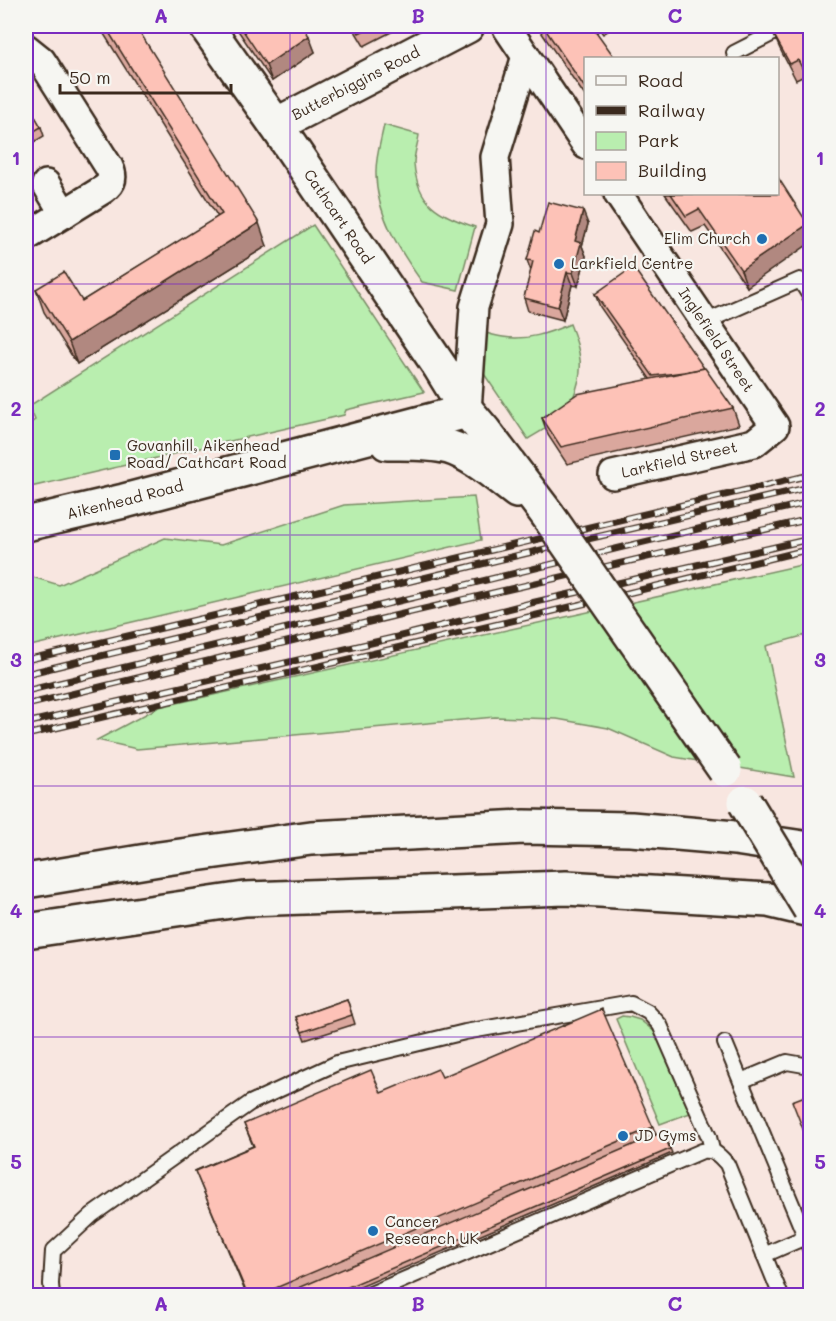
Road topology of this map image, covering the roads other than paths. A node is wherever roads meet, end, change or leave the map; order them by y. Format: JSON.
{"nodes":[{"id":1,"x":206,"y":26,"type":"edge"},
{"id":2,"x":467,"y":26,"type":"edge"},
{"id":3,"x":507,"y":26,"type":"edge"},
{"id":4,"x":787,"y":26,"type":"edge"},
{"id":5,"x":26,"y":48,"type":"edge"},
{"id":6,"x":734,"y":53,"type":"dead end"},
{"id":7,"x":526,"y":56,"type":"junction"},
{"id":8,"x":276,"y":125,"type":"junction"},
{"id":9,"x":584,"y":143,"type":"edge"},
{"id":10,"x":46,"y":184,"type":"dead end"},
{"id":11,"x":619,"y":195,"type":"edge"},
{"id":12,"x":64,"y":214,"type":"junction"},
{"id":13,"x":26,"y":237,"type":"edge"},
{"id":14,"x":810,"y":296,"type":"edge"},
{"id":15,"x":705,"y":322,"type":"junction"},
{"id":16,"x":467,"y":411,"type":"junction"},
{"id":17,"x":775,"y":426,"type":"joint"},
{"id":18,"x":347,"y":442,"type":"junction"},
{"id":19,"x":613,"y":475,"type":"dead end"},
{"id":20,"x":547,"y":514,"type":"junction"},
{"id":21,"x":26,"y":524,"type":"edge"},
{"id":22,"x":810,"y":849,"type":"edge"},
{"id":23,"x":26,"y":881,"type":"edge"},
{"id":24,"x":810,"y":910,"type":"edge"},
{"id":25,"x":26,"y":931,"type":"edge"},
{"id":26,"x":725,"y":1043,"type":"dead end"},
{"id":27,"x":810,"y":1066,"type":"edge"},
{"id":28,"x":741,"y":1081,"type":"junction"},
{"id":29,"x":712,"y":1150,"type":"junction"},
{"id":30,"x":809,"y":1240,"type":"edge"},
{"id":31,"x":764,"y":1255,"type":"junction"},
{"id":32,"x":52,"y":1296,"type":"edge"},
{"id":33,"x":366,"y":1296,"type":"edge"},
{"id":34,"x":781,"y":1296,"type":"edge"}],
"edges":[{"from":1,"to":8,"type":"main road","name":"Cathcart Road"},
{"from":2,"to":8,"type":"main road","name":"Butterbiggins Road"},
{"from":3,"to":7,"type":"street"},
{"from":4,"to":6,"type":"lane"},
{"from":5,"to":12,"type":"street"},
{"from":7,"to":9,"type":"street"},
{"from":7,"to":16,"type":"street"},
{"from":8,"to":16,"type":"main road","name":"Cathcart Road"},
{"from":10,"to":12,"type":"street"},
{"from":11,"to":15,"type":"street","name":"Inglefield Street"},
{"from":12,"to":13,"type":"street"},
{"from":14,"to":15,"type":"lane"},
{"from":15,"to":17,"type":"street","name":"Inglefield Street"},
{"from":16,"to":18,"type":"main road","name":"Aikenhead Road"},
{"from":16,"to":20,"type":"main road","name":"Cathcart Road"},
{"from":17,"to":19,"type":"street","name":"Larkfield Street"},
{"from":18,"to":20,"type":"main road"},
{"from":18,"to":21,"type":"main road","name":"Aikenhead Road"},
{"from":20,"to":24,"type":"main road","name":"Cathcart Road","bridge":true},
{"from":22,"to":23,"type":"main road"},
{"from":24,"to":25,"type":"main road"},
{"from":26,"to":28,"type":"lane"},
{"from":27,"to":28,"type":"lane"},
{"from":28,"to":30,"type":"lane"},
{"from":29,"to":31,"type":"lane"},
{"from":29,"to":32,"type":"lane"},
{"from":29,"to":33,"type":"lane"},
{"from":30,"to":31,"type":"lane"},
{"from":31,"to":34,"type":"lane"}]}
